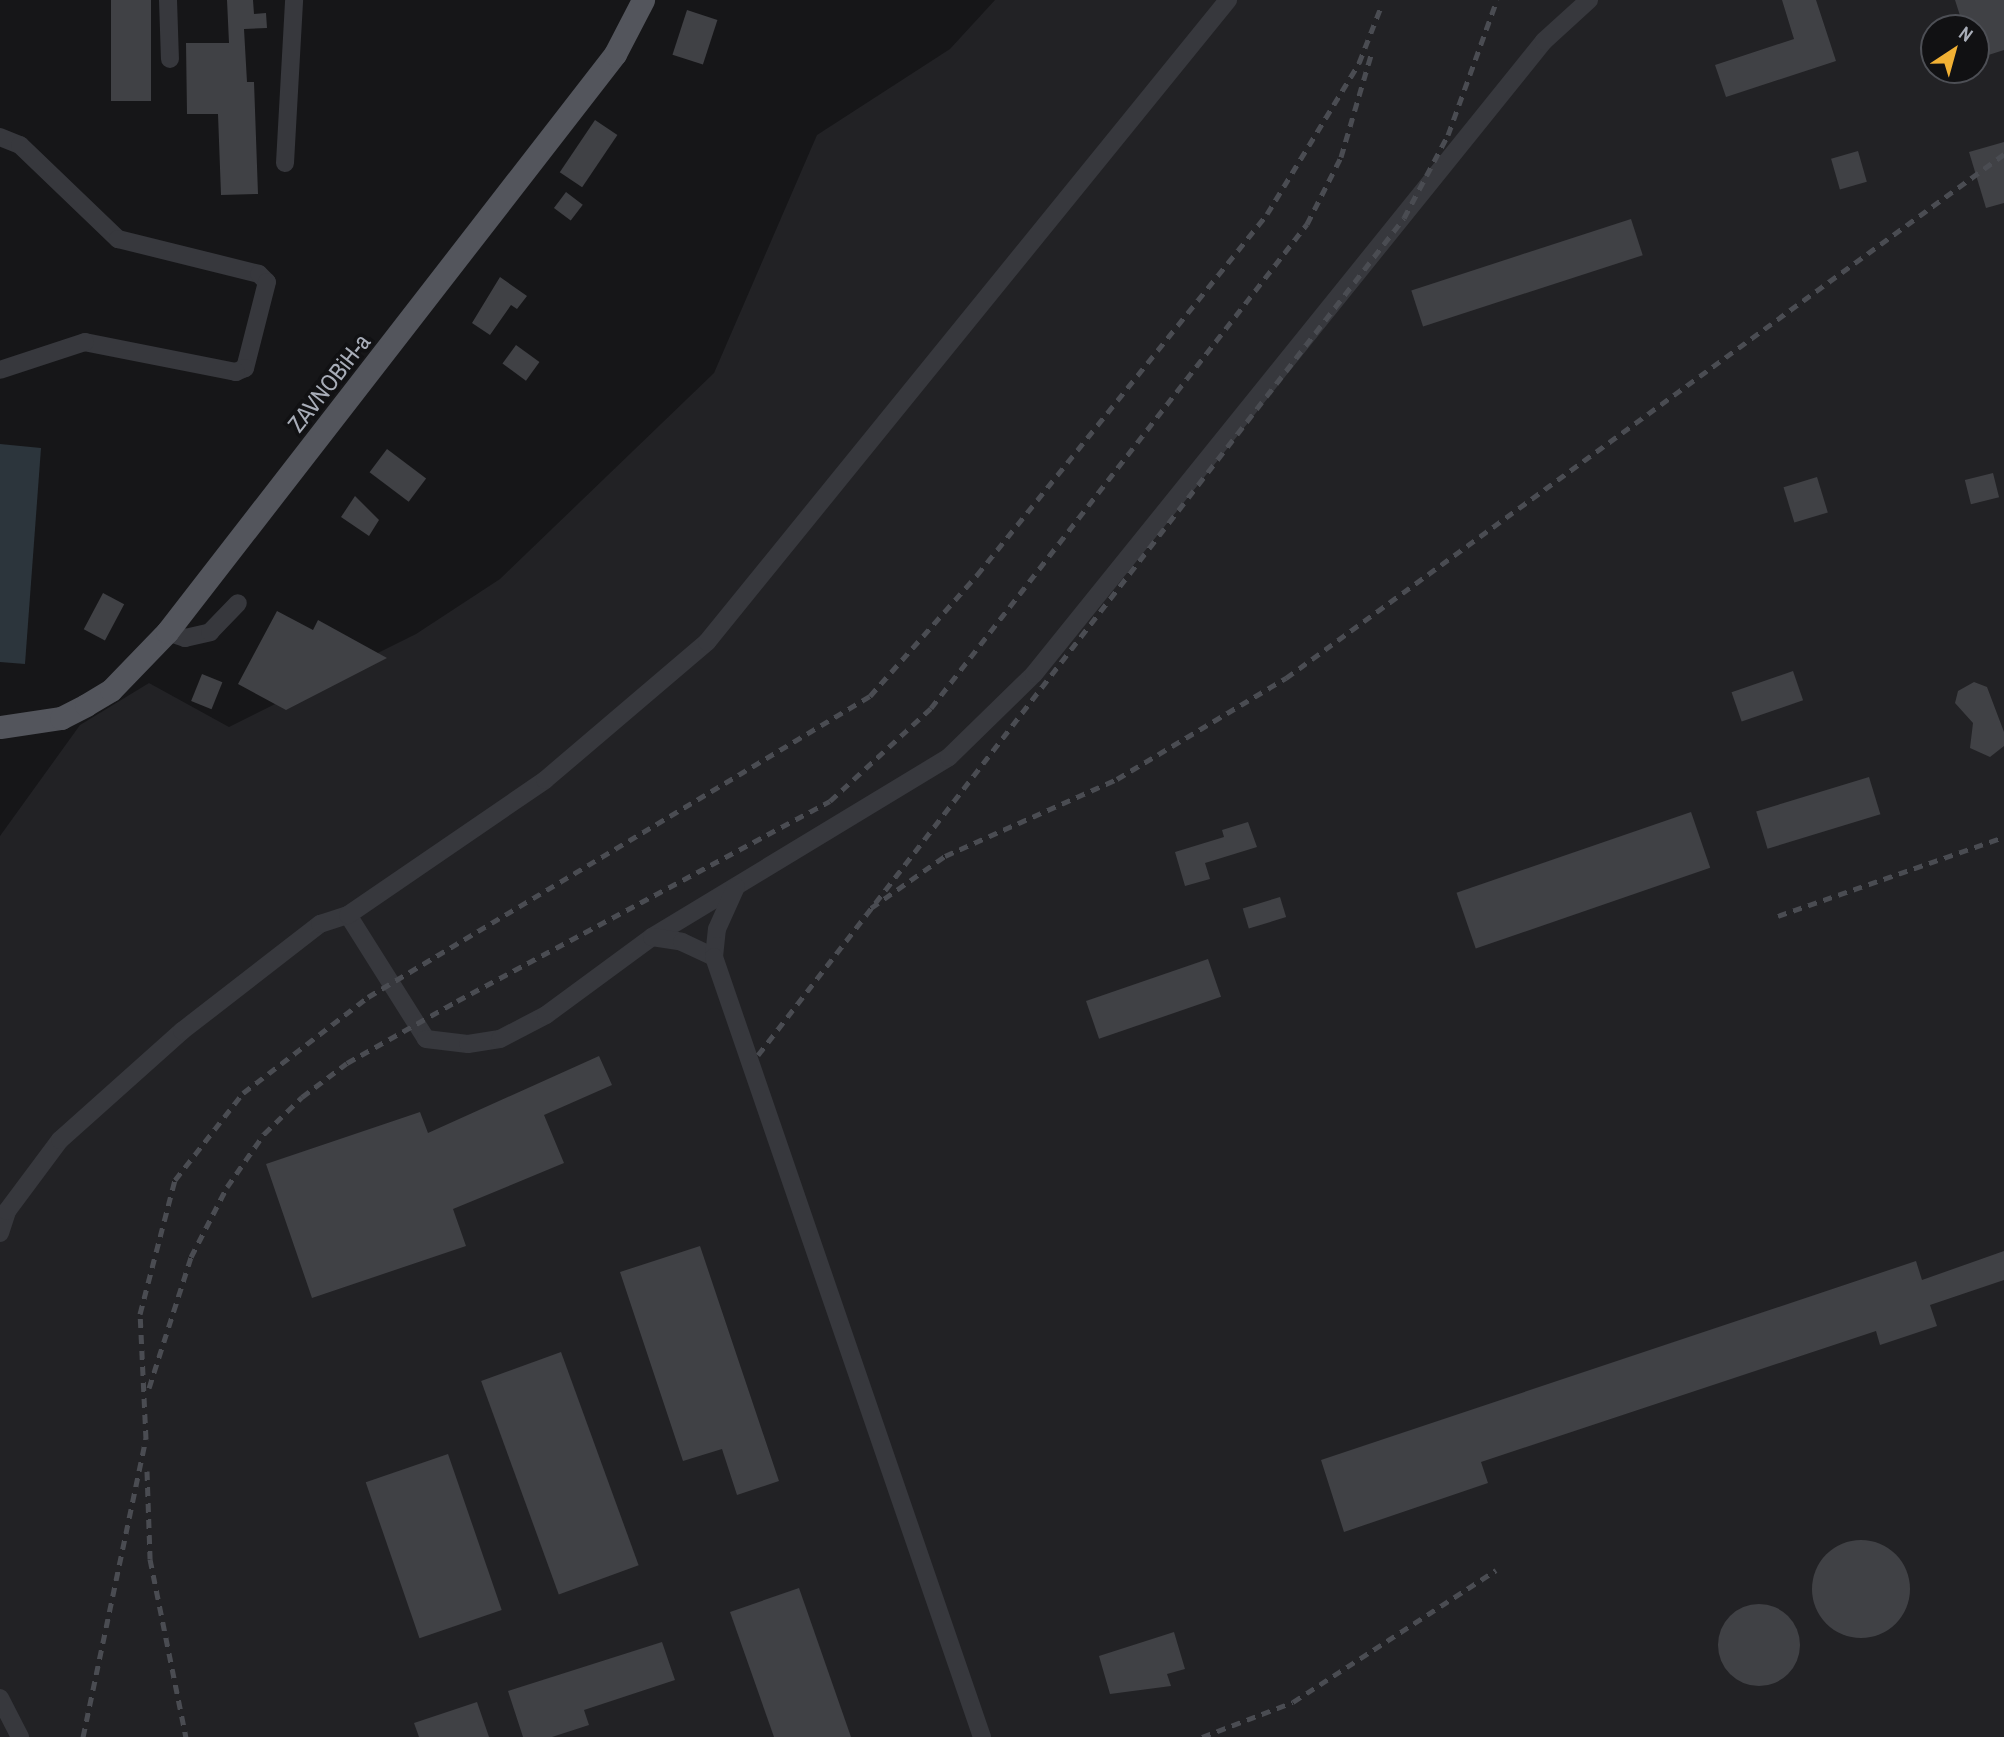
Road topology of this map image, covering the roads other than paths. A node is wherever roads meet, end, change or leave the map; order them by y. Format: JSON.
{"nodes":[{"id":1,"x":168,"y":0,"type":"edge"},
{"id":2,"x":294,"y":0,"type":"edge"},
{"id":3,"x":643,"y":0,"type":"edge"},
{"id":4,"x":1228,"y":0,"type":"edge"},
{"id":5,"x":1590,"y":0,"type":"edge"},
{"id":6,"x":170,"y":59,"type":"dead end"},
{"id":7,"x":0,"y":137,"type":"edge"},
{"id":8,"x":285,"y":163,"type":"dead end"},
{"id":9,"x":0,"y":370,"type":"edge"},
{"id":10,"x":238,"y":603,"type":"dead end"},
{"id":11,"x":167,"y":632,"type":"junction"},
{"id":12,"x":2,"y":728,"type":"edge"},
{"id":13,"x":737,"y":885,"type":"junction"},
{"id":14,"x":348,"y":915,"type":"junction"},
{"id":15,"x":652,"y":937,"type":"junction"},
{"id":16,"x":714,"y":957,"type":"junction"},
{"id":17,"x":0,"y":1233,"type":"edge"},
{"id":18,"x":0,"y":1698,"type":"edge"},
{"id":19,"x":20,"y":1737,"type":"edge"},
{"id":20,"x":982,"y":1737,"type":"edge"}],
"edges":[{"from":1,"to":6,"type":"street"},
{"from":2,"to":8,"type":"street"},
{"from":3,"to":11,"type":"main road","name":"ZAVNOBiH-a"},
{"from":4,"to":14,"type":"street"},
{"from":5,"to":13,"type":"street"},
{"from":7,"to":9,"type":"street"},
{"from":10,"to":11,"type":"street"},
{"from":11,"to":12,"type":"main road","name":"ZAVNOBiH-a"},
{"from":13,"to":15,"type":"street"},
{"from":13,"to":16,"type":"street"},
{"from":14,"to":15,"type":"street"},
{"from":14,"to":17,"type":"street"},
{"from":15,"to":16,"type":"street"},
{"from":16,"to":20,"type":"street"},
{"from":18,"to":19,"type":"street"}]}
